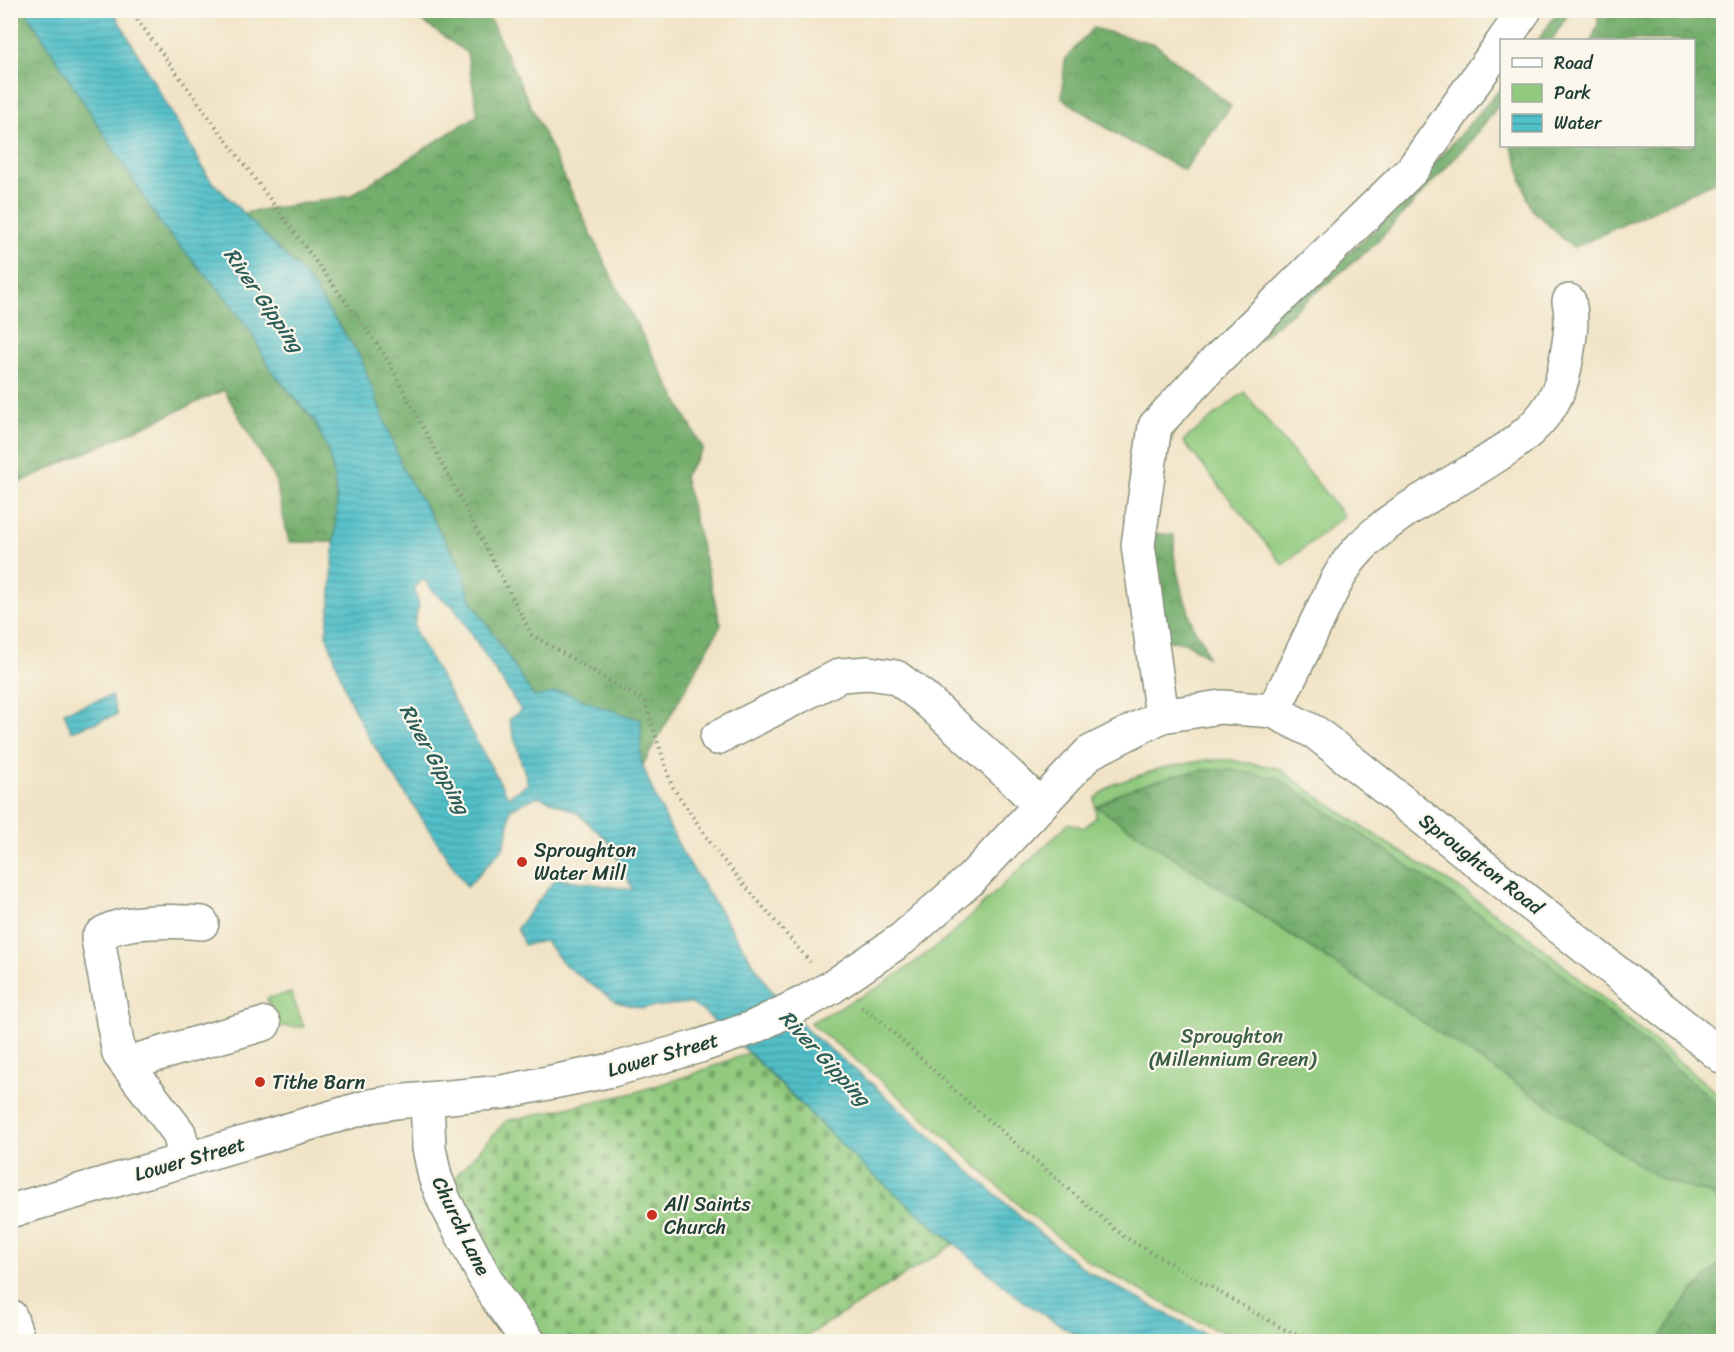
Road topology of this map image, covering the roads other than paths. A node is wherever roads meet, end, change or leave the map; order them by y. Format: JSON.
{"nodes":[{"id":1,"x":1525,"y":10,"type":"edge"},
{"id":2,"x":1505,"y":39,"type":"edge"},
{"id":3,"x":1500,"y":46,"type":"edge"},
{"id":4,"x":1569,"y":301,"type":"dead end"},
{"id":5,"x":1221,"y":707,"type":"joint"},
{"id":6,"x":1273,"y":711,"type":"junction"},
{"id":7,"x":1162,"y":716,"type":"junction"},
{"id":8,"x":717,"y":738,"type":"dead end"},
{"id":9,"x":1040,"y":805,"type":"junction"},
{"id":10,"x":202,"y":922,"type":"dead end"},
{"id":11,"x":264,"y":1024,"type":"dead end"},
{"id":12,"x":1724,"y":1058,"type":"edge"},
{"id":13,"x":127,"y":1063,"type":"junction"},
{"id":14,"x":427,"y":1099,"type":"junction"},
{"id":15,"x":186,"y":1160,"type":"junction"},
{"id":16,"x":10,"y":1211,"type":"edge"},
{"id":17,"x":10,"y":1316,"type":"edge"},
{"id":18,"x":19,"y":1341,"type":"edge"},
{"id":19,"x":529,"y":1341,"type":"edge"}],
"edges":[{"from":1,"to":2,"type":"street"},
{"from":3,"to":7,"type":"street"},
{"from":4,"to":6,"type":"street"},
{"from":5,"to":6,"type":"street","name":"Sproughton Road"},
{"from":5,"to":7,"type":"street","name":"Lower Street"},
{"from":6,"to":12,"type":"street","name":"Sproughton Road"},
{"from":7,"to":9,"type":"street","name":"Lower Street"},
{"from":8,"to":9,"type":"street"},
{"from":9,"to":14,"type":"street","name":"Lower Street"},
{"from":10,"to":13,"type":"street"},
{"from":11,"to":13,"type":"street"},
{"from":13,"to":15,"type":"street"},
{"from":14,"to":15,"type":"street","name":"Lower Street"},
{"from":14,"to":19,"type":"street","name":"Church Lane"},
{"from":15,"to":16,"type":"street","name":"Lower Street"},
{"from":17,"to":18,"type":"street"}]}
